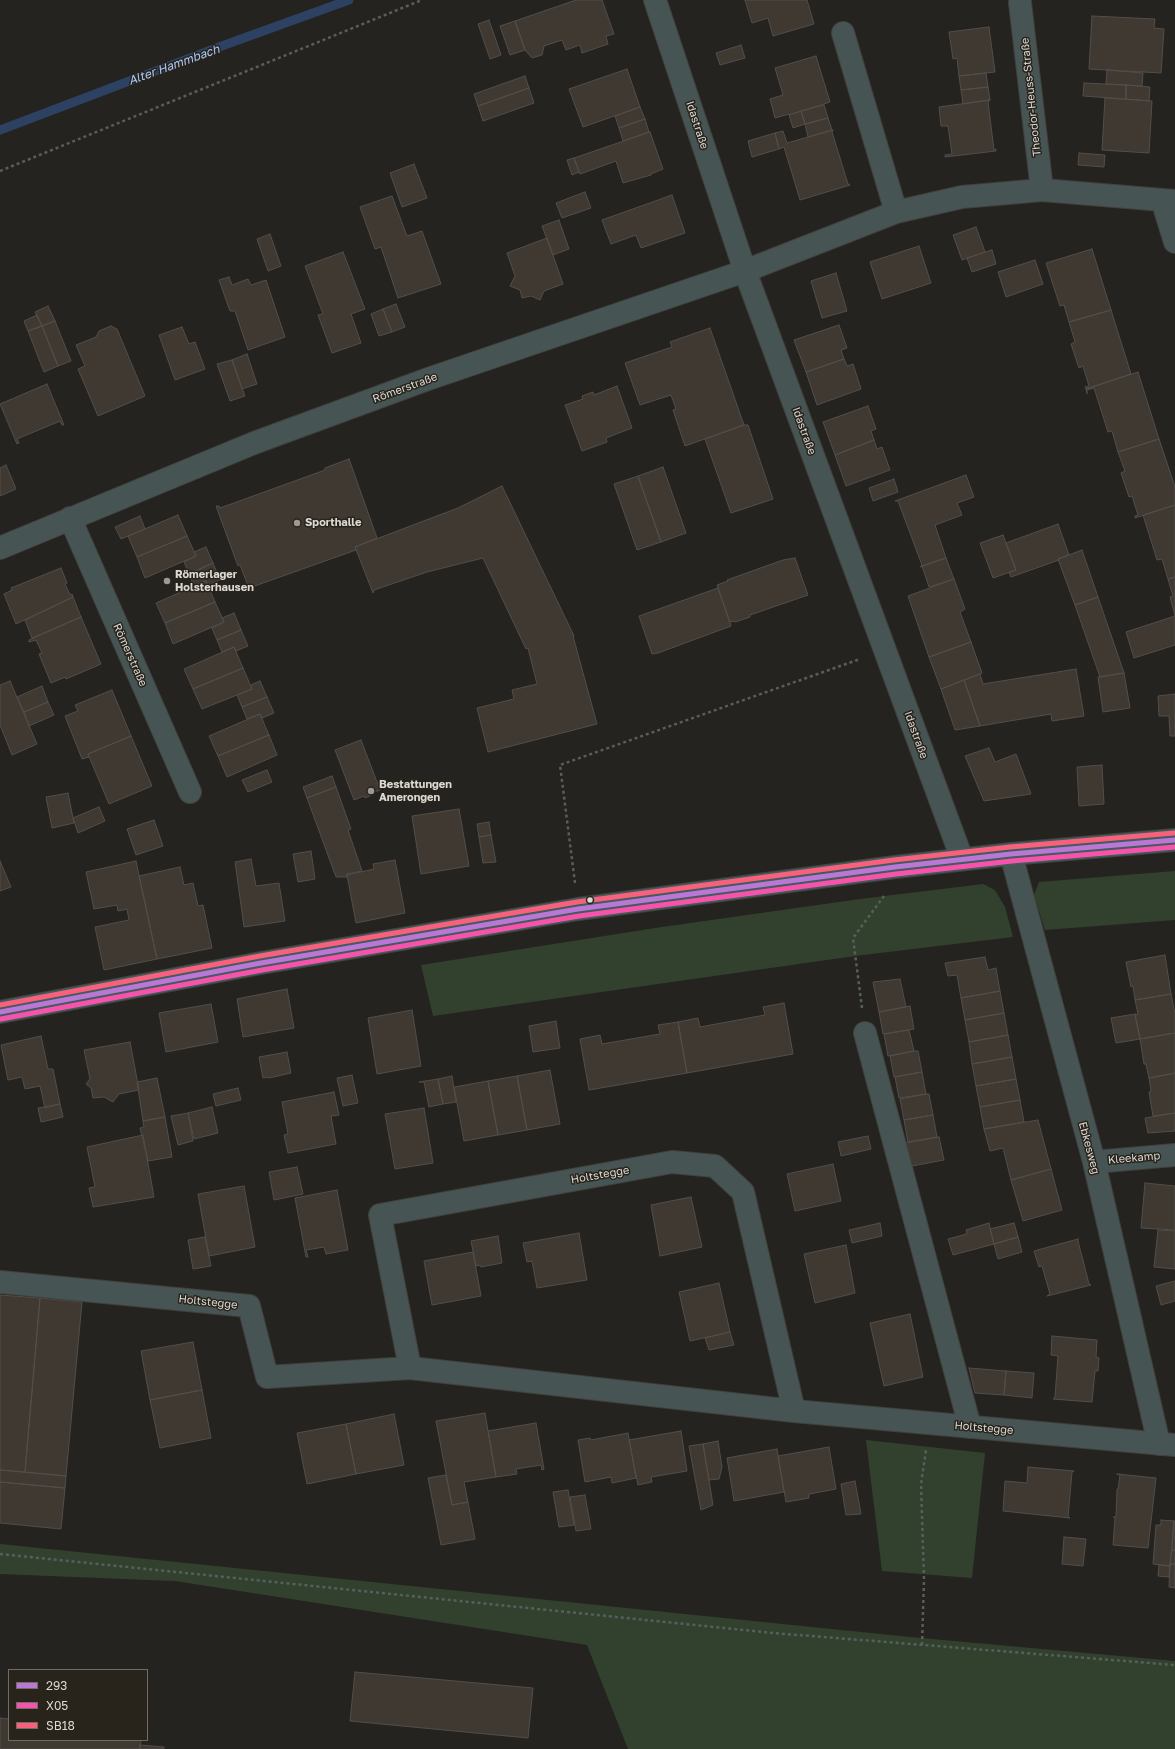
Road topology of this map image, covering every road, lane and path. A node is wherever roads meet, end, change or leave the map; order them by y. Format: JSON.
{"nodes":[{"id":1,"x":422,"y":0,"type":"edge"},
{"id":2,"x":655,"y":0,"type":"edge"},
{"id":3,"x":1020,"y":3,"type":"dead end"},
{"id":4,"x":843,"y":33,"type":"dead end"},
{"id":5,"x":0,"y":171,"type":"edge"},
{"id":6,"x":1042,"y":190,"type":"junction"},
{"id":7,"x":1168,"y":200,"type":"edge"},
{"id":8,"x":896,"y":212,"type":"junction"},
{"id":9,"x":1175,"y":242,"type":"edge"},
{"id":10,"x":745,"y":271,"type":"junction"},
{"id":11,"x":70,"y":518,"type":"junction"},
{"id":12,"x":0,"y":548,"type":"edge"},
{"id":13,"x":885,"y":650,"type":"junction"},
{"id":14,"x":190,"y":792,"type":"dead end"},
{"id":15,"x":1175,"y":840,"type":"edge"},
{"id":16,"x":1011,"y":854,"type":"junction"},
{"id":17,"x":962,"y":859,"type":"junction"},
{"id":18,"x":895,"y":867,"type":"junction"},
{"id":19,"x":578,"y":909,"type":"junction"},
{"id":20,"x":0,"y":1012,"type":"edge"},
{"id":21,"x":865,"y":1033,"type":"joint"},
{"id":22,"x":1175,"y":1155,"type":"edge"},
{"id":23,"x":1094,"y":1162,"type":"junction"},
{"id":24,"x":0,"y":1282,"type":"edge"},
{"id":25,"x":410,"y":1368,"type":"junction"},
{"id":26,"x":794,"y":1411,"type":"junction"},
{"id":27,"x":930,"y":1424,"type":"junction"},
{"id":28,"x":970,"y":1427,"type":"junction"},
{"id":29,"x":1167,"y":1444,"type":"edge"},
{"id":30,"x":0,"y":1554,"type":"edge"},
{"id":31,"x":922,"y":1645,"type":"junction"},
{"id":32,"x":1175,"y":1665,"type":"edge"}],
"edges":[{"from":1,"to":5,"type":"path"},
{"from":2,"to":10,"type":"street","name":"Idastraße"},
{"from":3,"to":6,"type":"street","name":"Theodor-Heuss-Straße"},
{"from":4,"to":8,"type":"street"},
{"from":6,"to":7,"type":"street"},
{"from":6,"to":8,"type":"street"},
{"from":7,"to":9,"type":"street"},
{"from":8,"to":10,"type":"street"},
{"from":10,"to":11,"type":"street","name":"Römerstraße"},
{"from":10,"to":13,"type":"street","name":"Idastraße"},
{"from":11,"to":12,"type":"street","name":"Römerstraße"},
{"from":11,"to":14,"type":"street","name":"Römerstraße"},
{"from":13,"to":17,"type":"street","name":"Idastraße"},
{"from":13,"to":19,"type":"path"},
{"from":15,"to":16,"type":"main road"},
{"from":16,"to":17,"type":"main road"},
{"from":16,"to":23,"type":"street","name":"Ebkesweg"},
{"from":17,"to":18,"type":"main road"},
{"from":18,"to":19,"type":"main road"},
{"from":18,"to":21,"type":"path"},
{"from":19,"to":20,"type":"main road"},
{"from":21,"to":28,"type":"street"},
{"from":22,"to":23,"type":"street","name":"Kleekamp"},
{"from":23,"to":29,"type":"street","name":"Ebkesweg"},
{"from":24,"to":25,"type":"street","name":"Holtstegge"},
{"from":25,"to":26,"type":"street","name":"Holtstegge"},
{"from":25,"to":26,"type":"street","name":"Holtstegge"},
{"from":26,"to":27,"type":"street","name":"Holtstegge"},
{"from":27,"to":28,"type":"street","name":"Holtstegge"},
{"from":27,"to":31,"type":"path"},
{"from":28,"to":29,"type":"street","name":"Holtstegge"},
{"from":30,"to":31,"type":"path"},
{"from":31,"to":32,"type":"path"}]}
